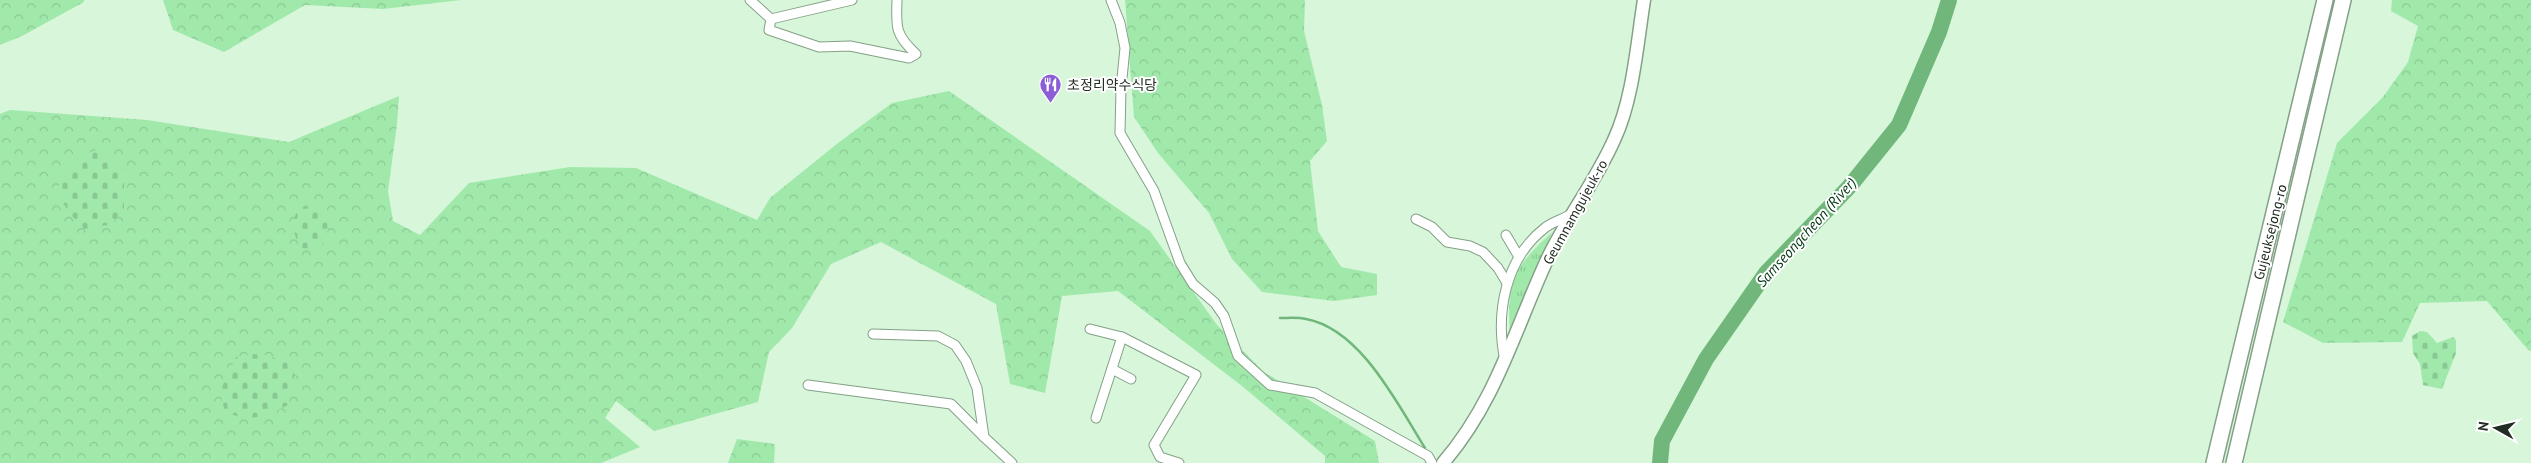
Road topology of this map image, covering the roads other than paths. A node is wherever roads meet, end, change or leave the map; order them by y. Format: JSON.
{"nodes":[{"id":1,"x":750,"y":0,"type":"edge"},
{"id":2,"x":852,"y":0,"type":"edge"},
{"id":3,"x":897,"y":0,"type":"edge"},
{"id":4,"x":1111,"y":0,"type":"edge"},
{"id":5,"x":1644,"y":0,"type":"edge"},
{"id":6,"x":2325,"y":0,"type":"edge"},
{"id":7,"x":2343,"y":0,"type":"edge"},
{"id":8,"x":771,"y":19,"type":"junction"},
{"id":9,"x":1570,"y":215,"type":"junction"},
{"id":10,"x":1416,"y":219,"type":"dead end"},
{"id":11,"x":1506,"y":235,"type":"dead end"},
{"id":12,"x":1519,"y":257,"type":"junction"},
{"id":13,"x":1507,"y":283,"type":"junction"},
{"id":14,"x":2252,"y":305,"type":"junction"},
{"id":15,"x":2269,"y":311,"type":"junction"},
{"id":16,"x":1090,"y":329,"type":"dead end"},
{"id":17,"x":873,"y":334,"type":"dead end"},
{"id":18,"x":1122,"y":337,"type":"junction"},
{"id":19,"x":1506,"y":362,"type":"junction"},
{"id":20,"x":1112,"y":369,"type":"junction"},
{"id":21,"x":1130,"y":379,"type":"dead end"},
{"id":22,"x":808,"y":385,"type":"dead end"},
{"id":23,"x":1096,"y":418,"type":"dead end"},
{"id":24,"x":984,"y":437,"type":"junction"},
{"id":25,"x":1012,"y":463,"type":"edge"},
{"id":26,"x":1179,"y":463,"type":"edge"},
{"id":27,"x":1432,"y":463,"type":"edge"},
{"id":28,"x":1442,"y":463,"type":"edge"},
{"id":29,"x":2205,"y":463,"type":"edge"},
{"id":30,"x":2214,"y":463,"type":"edge"},
{"id":31,"x":2234,"y":463,"type":"edge"},
{"id":32,"x":2244,"y":463,"type":"edge"}],
"edges":[{"from":1,"to":8,"type":"street"},
{"from":2,"to":8,"type":"street"},
{"from":3,"to":8,"type":"street"},
{"from":4,"to":27,"type":"street"},
{"from":5,"to":9,"type":"main road","name":"Geumnamgujeuk-ro"},
{"from":6,"to":14,"type":"highway","name":"Gujeuksejong-ro"},
{"from":7,"to":15,"type":"highway","name":"Gujeuksejong-ro"},
{"from":9,"to":12,"type":"street"},
{"from":9,"to":19,"type":"main road","name":"Geumnamgujeuk-ro"},
{"from":10,"to":13,"type":"street"},
{"from":11,"to":12,"type":"street"},
{"from":12,"to":13,"type":"street"},
{"from":13,"to":19,"type":"street"},
{"from":14,"to":29,"type":"highway"},
{"from":14,"to":30,"type":"highway","name":"Gujeuksejong-ro"},
{"from":15,"to":31,"type":"highway","name":"Gujeuksejong-ro"},
{"from":15,"to":32,"type":"highway"},
{"from":16,"to":18,"type":"street"},
{"from":17,"to":24,"type":"street"},
{"from":18,"to":20,"type":"street"},
{"from":18,"to":26,"type":"street"},
{"from":19,"to":28,"type":"main road","name":"Geumnamgujeuk-ro"},
{"from":20,"to":21,"type":"street"},
{"from":20,"to":23,"type":"street"},
{"from":22,"to":24,"type":"street"},
{"from":24,"to":25,"type":"street"}]}
